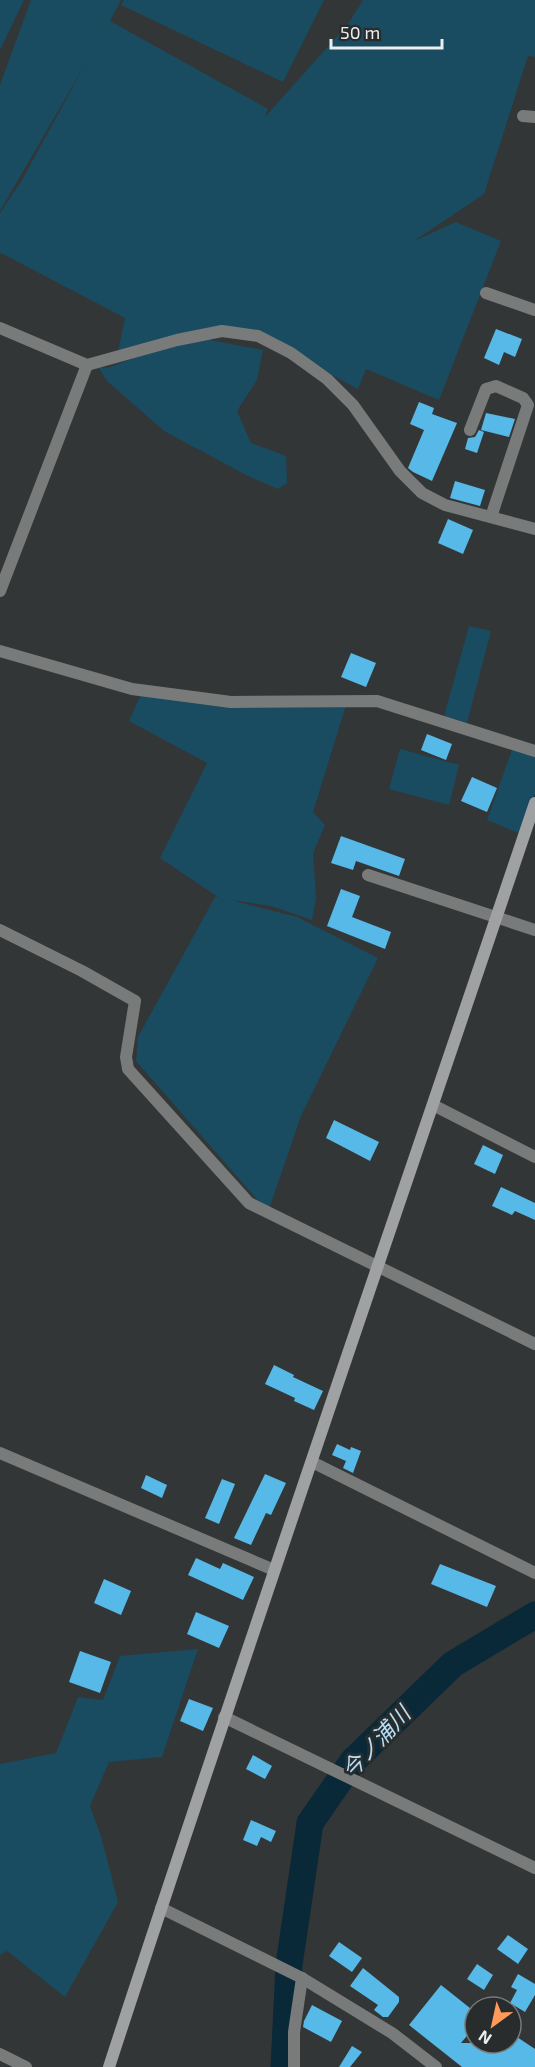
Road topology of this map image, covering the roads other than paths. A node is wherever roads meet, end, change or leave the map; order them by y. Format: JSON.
{"nodes":[{"id":1,"x":486,"y":293,"type":"dead end"},
{"id":2,"x":535,"y":310,"type":"edge"},
{"id":3,"x":0,"y":328,"type":"edge"},
{"id":4,"x":87,"y":365,"type":"junction"},
{"id":5,"x":470,"y":430,"type":"dead end"},
{"id":6,"x":491,"y":517,"type":"junction"},
{"id":7,"x":535,"y":529,"type":"edge"},
{"id":8,"x":0,"y":591,"type":"edge"},
{"id":9,"x":0,"y":651,"type":"edge"},
{"id":10,"x":535,"y":751,"type":"edge"},
{"id":11,"x":535,"y":803,"type":"edge"},
{"id":12,"x":368,"y":875,"type":"dead end"},
{"id":13,"x":496,"y":918,"type":"junction"},
{"id":14,"x":0,"y":930,"type":"edge"},
{"id":15,"x":535,"y":930,"type":"edge"},
{"id":16,"x":433,"y":1105,"type":"junction"},
{"id":17,"x":535,"y":1157,"type":"edge"},
{"id":18,"x":379,"y":1268,"type":"junction"},
{"id":19,"x":535,"y":1344,"type":"edge"},
{"id":20,"x":0,"y":1453,"type":"edge"},
{"id":21,"x":312,"y":1462,"type":"junction"},
{"id":22,"x":274,"y":1570,"type":"junction"},
{"id":23,"x":535,"y":1573,"type":"edge"},
{"id":24,"x":224,"y":1717,"type":"junction"},
{"id":25,"x":535,"y":1868,"type":"edge"},
{"id":26,"x":161,"y":1908,"type":"junction"},
{"id":27,"x":302,"y":1978,"type":"junction"},
{"id":28,"x":0,"y":2054,"type":"edge"},
{"id":29,"x":26,"y":2067,"type":"edge"},
{"id":30,"x":109,"y":2067,"type":"edge"},
{"id":31,"x":294,"y":2067,"type":"edge"},
{"id":32,"x":436,"y":2067,"type":"edge"}],
"edges":[{"from":1,"to":2,"type":"street"},
{"from":3,"to":4,"type":"street"},
{"from":4,"to":6,"type":"street"},
{"from":4,"to":8,"type":"street"},
{"from":5,"to":6,"type":"street"},
{"from":6,"to":7,"type":"street"},
{"from":9,"to":10,"type":"street"},
{"from":11,"to":13,"type":"street"},
{"from":12,"to":13,"type":"street"},
{"from":13,"to":15,"type":"street"},
{"from":13,"to":16,"type":"street"},
{"from":14,"to":18,"type":"street"},
{"from":16,"to":17,"type":"street"},
{"from":16,"to":18,"type":"street"},
{"from":18,"to":19,"type":"street"},
{"from":18,"to":21,"type":"street"},
{"from":20,"to":22,"type":"street"},
{"from":21,"to":22,"type":"street"},
{"from":21,"to":23,"type":"street"},
{"from":22,"to":24,"type":"street"},
{"from":24,"to":25,"type":"street"},
{"from":24,"to":26,"type":"street"},
{"from":26,"to":27,"type":"street"},
{"from":26,"to":30,"type":"street"},
{"from":27,"to":31,"type":"street"},
{"from":27,"to":32,"type":"street"},
{"from":28,"to":29,"type":"street"}]}
